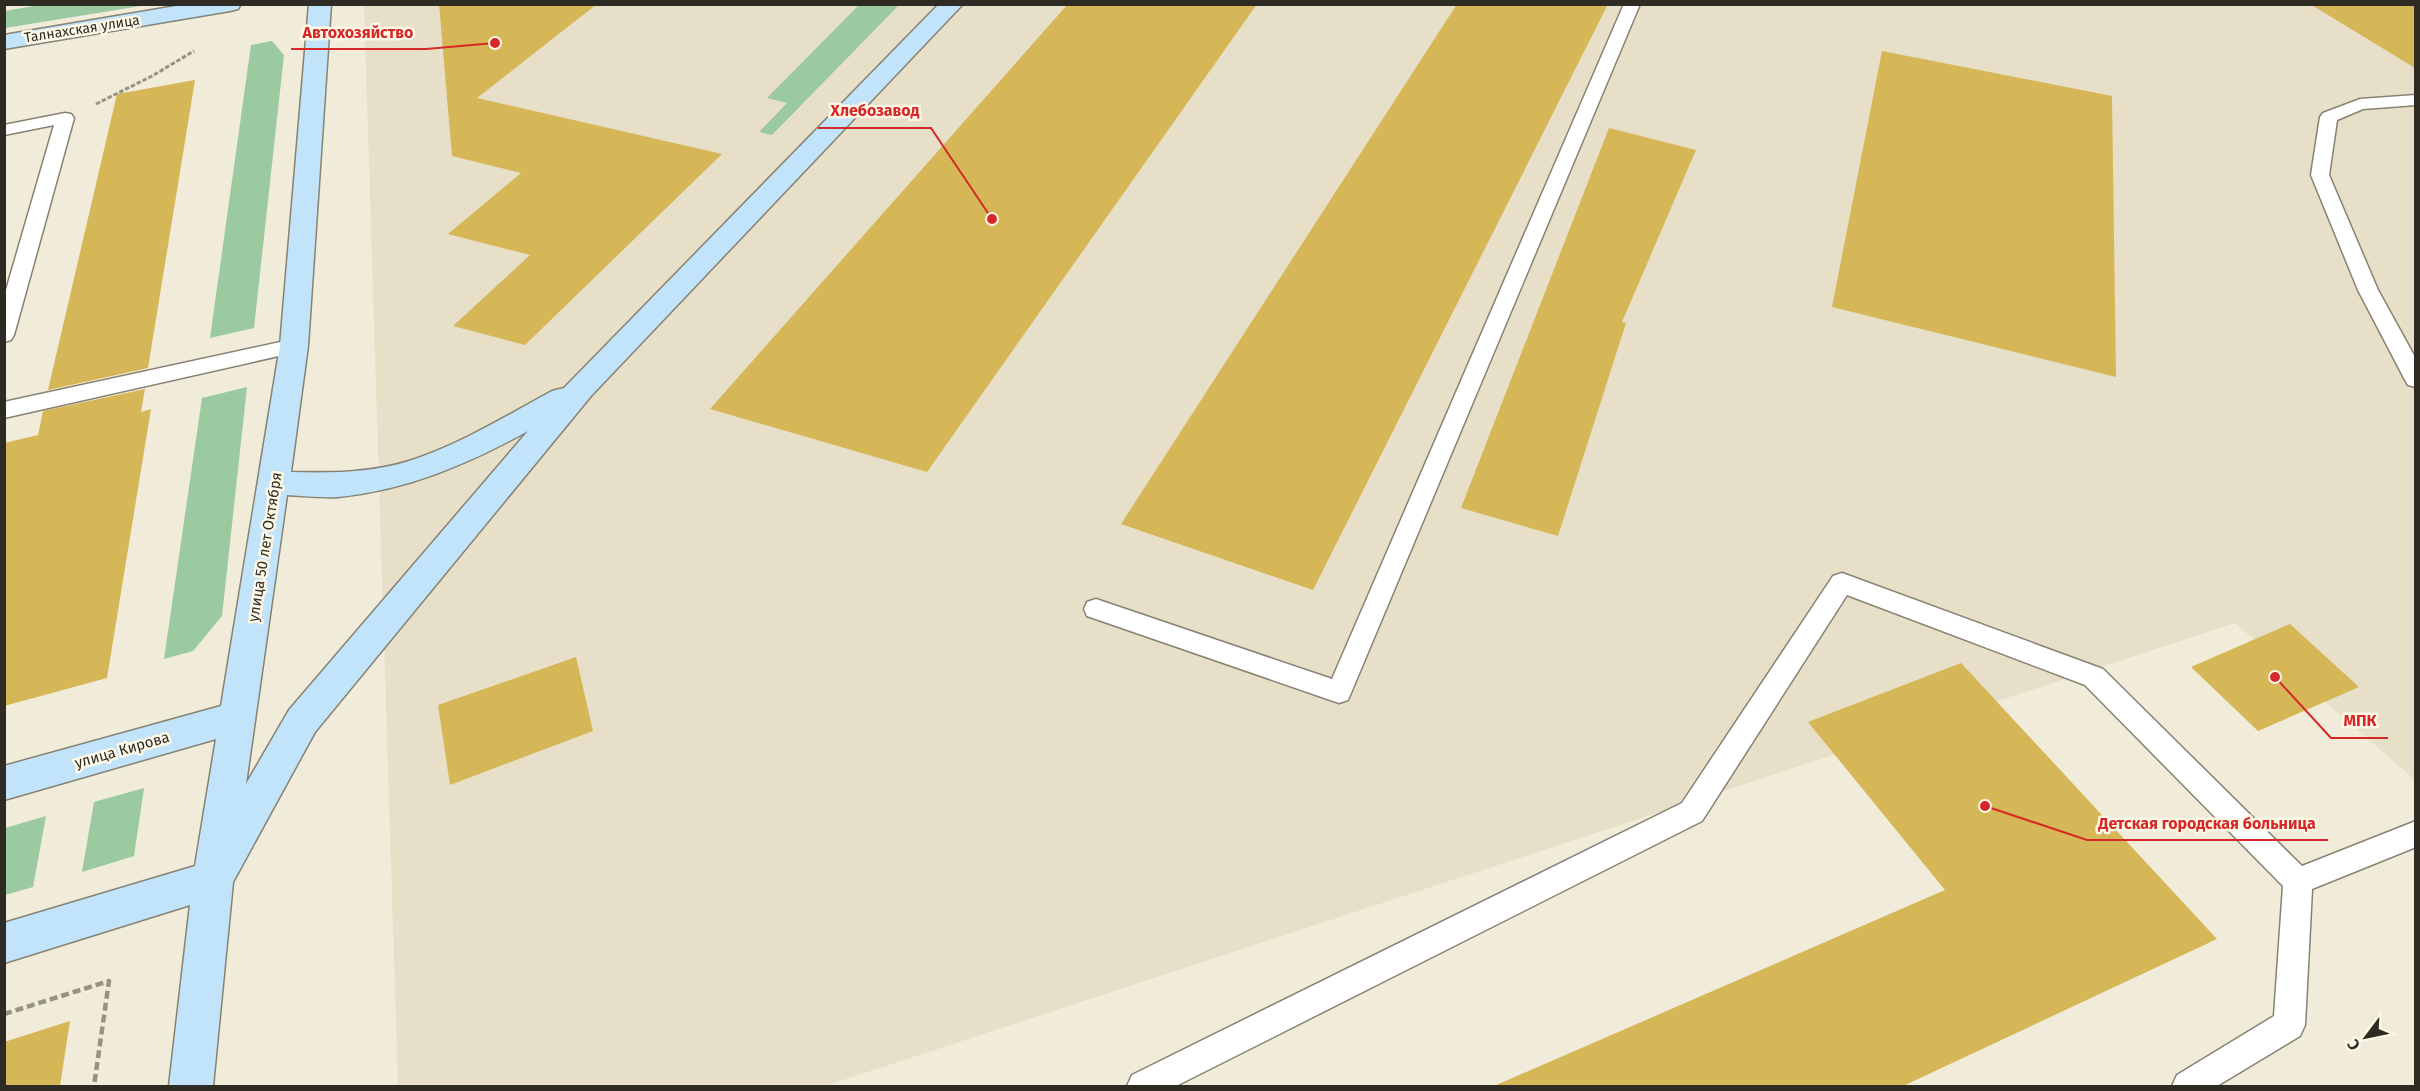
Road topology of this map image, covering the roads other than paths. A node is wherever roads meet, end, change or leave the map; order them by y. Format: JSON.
{"nodes":[{"id":1,"x":230,"y":4,"type":"edge"},
{"id":2,"x":320,"y":4,"type":"edge"},
{"id":3,"x":952,"y":4,"type":"edge"},
{"id":4,"x":1632,"y":4,"type":"edge"},
{"id":5,"x":4,"y":42,"type":"edge"},
{"id":6,"x":2415,"y":100,"type":"edge"},
{"id":7,"x":4,"y":130,"type":"edge"},
{"id":8,"x":4,"y":336,"type":"edge"},
{"id":9,"x":294,"y":346,"type":"junction"},
{"id":10,"x":2415,"y":380,"type":"edge"},
{"id":11,"x":580,"y":389,"type":"junction"},
{"id":12,"x":4,"y":410,"type":"edge"},
{"id":13,"x":275,"y":483,"type":"junction"},
{"id":14,"x":1096,"y":609,"type":"dead end"},
{"id":15,"x":239,"y":717,"type":"junction"},
{"id":16,"x":4,"y":783,"type":"edge"},
{"id":17,"x":2415,"y":834,"type":"edge"},
{"id":18,"x":213,"y":879,"type":"junction"},
{"id":19,"x":2298,"y":881,"type":"junction"},
{"id":20,"x":4,"y":943,"type":"edge"},
{"id":21,"x":191,"y":1086,"type":"edge"},
{"id":22,"x":1143,"y":1086,"type":"edge"},
{"id":23,"x":2188,"y":1086,"type":"edge"}],
"edges":[{"from":1,"to":5,"type":"main road","name":"Талнахская улица"},
{"from":2,"to":9,"type":"main road","name":"улица 50 лет Октября"},
{"from":3,"to":11,"type":"main road"},
{"from":4,"to":14,"type":"lane"},
{"from":6,"to":10,"type":"lane"},
{"from":7,"to":8,"type":"lane"},
{"from":9,"to":12,"type":"lane"},
{"from":9,"to":13,"type":"main road","name":"улица 50 лет Октября"},
{"from":11,"to":13,"type":"main road"},
{"from":11,"to":18,"type":"main road"},
{"from":13,"to":15,"type":"main road","name":"улица 50 лет Октября"},
{"from":15,"to":16,"type":"main road","name":"улица Кирова"},
{"from":15,"to":18,"type":"main road","name":"улица 50 лет Октября"},
{"from":17,"to":19,"type":"lane"},
{"from":18,"to":20,"type":"main road"},
{"from":18,"to":21,"type":"main road","name":"улица 50 лет Октября"},
{"from":19,"to":22,"type":"lane"},
{"from":19,"to":23,"type":"lane"}]}
